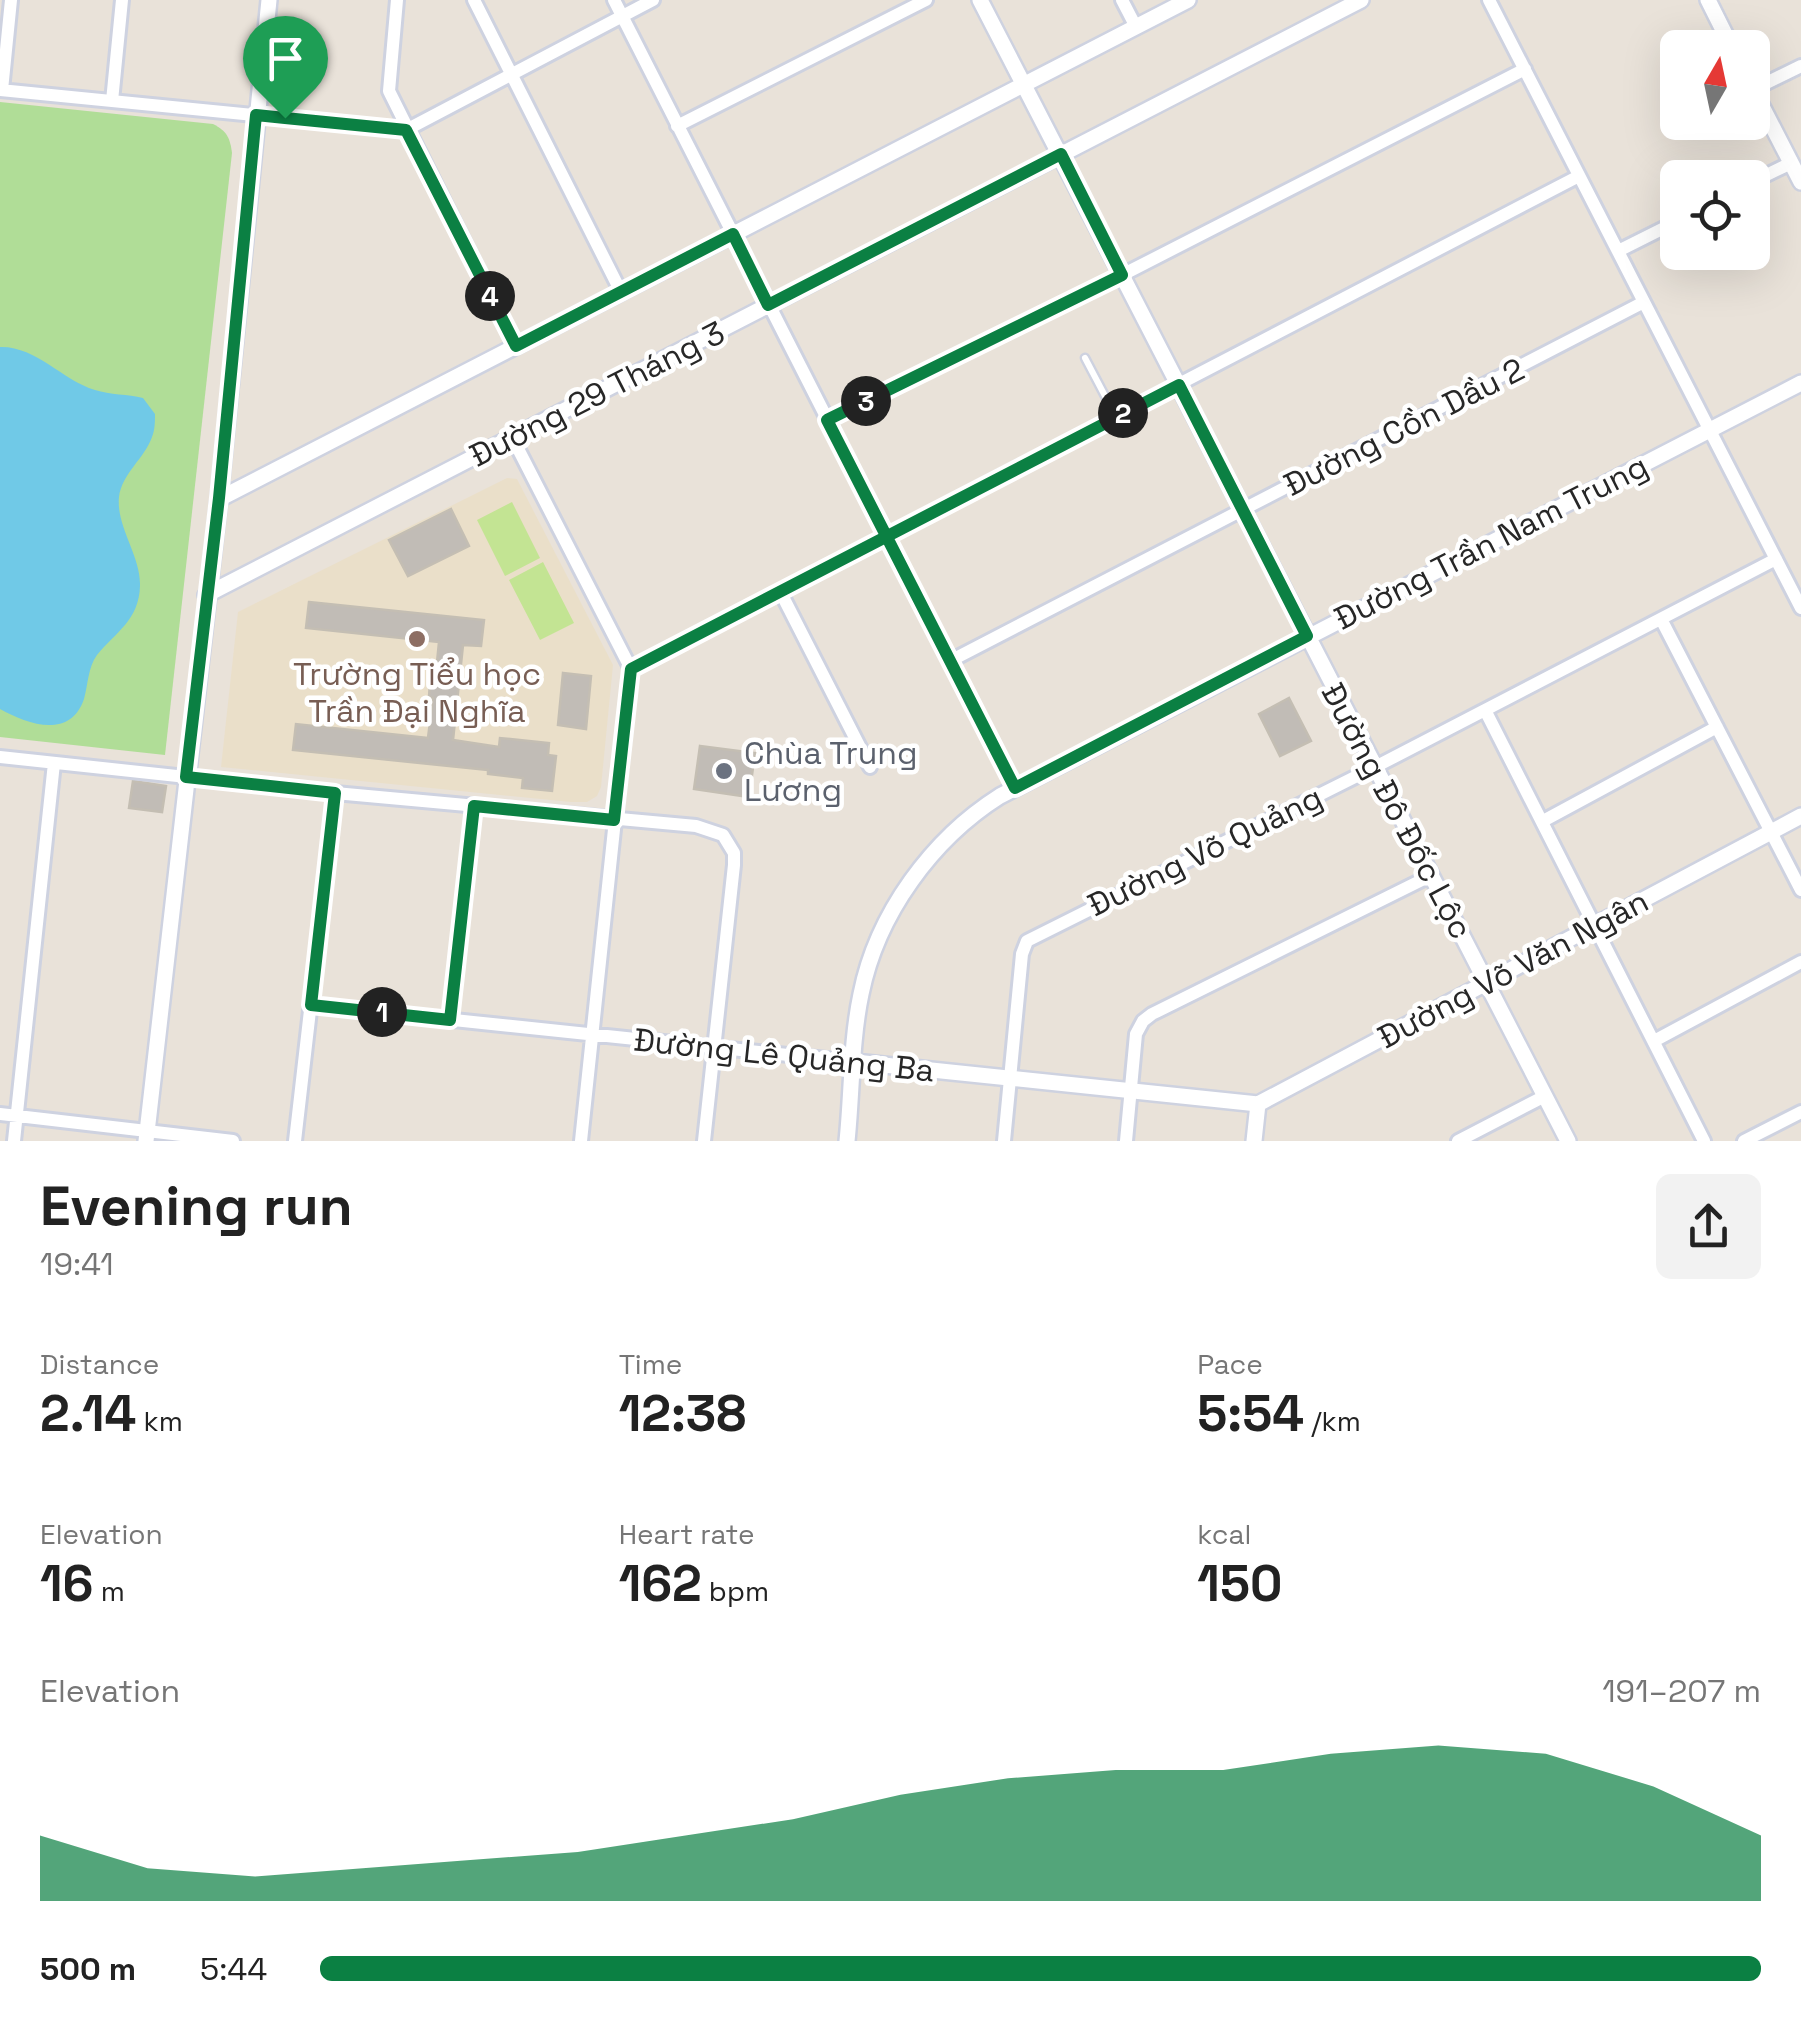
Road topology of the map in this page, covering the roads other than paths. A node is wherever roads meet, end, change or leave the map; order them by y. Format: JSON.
{"nodes":[{"id":1,"x":11,"y":0,"type":"edge"},
{"id":2,"x":122,"y":0,"type":"edge"},
{"id":3,"x":268,"y":0,"type":"edge"},
{"id":4,"x":398,"y":0,"type":"edge"},
{"id":5,"x":474,"y":0,"type":"edge"},
{"id":6,"x":614,"y":0,"type":"edge"},
{"id":7,"x":653,"y":0,"type":"edge"},
{"id":8,"x":926,"y":0,"type":"edge"},
{"id":9,"x":980,"y":0,"type":"edge"},
{"id":10,"x":1122,"y":0,"type":"edge"},
{"id":11,"x":1188,"y":0,"type":"edge"},
{"id":12,"x":1360,"y":0,"type":"edge"},
{"id":13,"x":1489,"y":0,"type":"edge"},
{"id":14,"x":1708,"y":0,"type":"edge"},
{"id":15,"x":622,"y":16,"type":"junction"},
{"id":16,"x":1136,"y":26,"type":"junction"},
{"id":17,"x":1723,"y":30,"type":"edge"},
{"id":18,"x":1801,"y":66,"type":"edge"},
{"id":19,"x":1525,"y":69,"type":"junction"},
{"id":20,"x":511,"y":73,"type":"junction"},
{"id":21,"x":1770,"y":80,"type":"edge"},
{"id":22,"x":1025,"y":84,"type":"junction"},
{"id":23,"x":1,"y":90,"type":"edge"},
{"id":24,"x":112,"y":101,"type":"junction"},
{"id":25,"x":256,"y":115,"type":"junction"},
{"id":26,"x":1770,"y":122,"type":"edge"},
{"id":27,"x":678,"y":126,"type":"junction"},
{"id":28,"x":406,"y":130,"type":"junction"},
{"id":29,"x":1061,"y":154,"type":"junction"},
{"id":30,"x":1791,"y":163,"type":"junction"},
{"id":31,"x":1770,"y":173,"type":"edge"},
{"id":32,"x":1579,"y":176,"type":"junction"},
{"id":33,"x":1801,"y":182,"type":"edge"},
{"id":34,"x":1660,"y":229,"type":"edge"},
{"id":35,"x":733,"y":234,"type":"junction"},
{"id":36,"x":1618,"y":251,"type":"junction"},
{"id":37,"x":1122,"y":275,"type":"junction"},
{"id":38,"x":621,"y":292,"type":"junction"},
{"id":39,"x":1644,"y":302,"type":"junction"},
{"id":40,"x":768,"y":305,"type":"junction"},
{"id":41,"x":516,"y":346,"type":"junction"},
{"id":42,"x":1085,"y":358,"type":"dead end"},
{"id":43,"x":1801,"y":383,"type":"edge"},
{"id":44,"x":1179,"y":385,"type":"junction"},
{"id":45,"x":1116,"y":416,"type":"junction"},
{"id":46,"x":827,"y":420,"type":"junction"},
{"id":47,"x":1709,"y":429,"type":"junction"},
{"id":48,"x":512,"y":437,"type":"junction"},
{"id":49,"x":219,"y":498,"type":"junction"},
{"id":50,"x":1242,"y":510,"type":"junction"},
{"id":51,"x":886,"y":535,"type":"junction"},
{"id":52,"x":1776,"y":559,"type":"junction"},
{"id":53,"x":780,"y":591,"type":"junction"},
{"id":54,"x":206,"y":595,"type":"junction"},
{"id":55,"x":1801,"y":608,"type":"edge"},
{"id":56,"x":1661,"y":619,"type":"junction"},
{"id":57,"x":1307,"y":636,"type":"junction"},
{"id":58,"x":950,"y":661,"type":"junction"},
{"id":59,"x":631,"y":669,"type":"junction"},
{"id":60,"x":1485,"y":710,"type":"junction"},
{"id":61,"x":1717,"y":726,"type":"junction"},
{"id":62,"x":0,"y":756,"type":"edge"},
{"id":63,"x":54,"y":763,"type":"junction"},
{"id":64,"x":870,"y":767,"type":"dead end"},
{"id":65,"x":1373,"y":768,"type":"junction"},
{"id":66,"x":186,"y":777,"type":"junction"},
{"id":67,"x":1015,"y":788,"type":"junction"},
{"id":68,"x":335,"y":793,"type":"junction"},
{"id":69,"x":474,"y":806,"type":"junction"},
{"id":70,"x":1801,"y":816,"type":"edge"},
{"id":71,"x":614,"y":820,"type":"junction"},
{"id":72,"x":1542,"y":821,"type":"junction"},
{"id":73,"x":1771,"y":832,"type":"junction"},
{"id":74,"x":1430,"y":876,"type":"junction"},
{"id":75,"x":1801,"y":890,"type":"edge"},
{"id":76,"x":1596,"y":925,"type":"junction"},
{"id":77,"x":1801,"y":962,"type":"edge"},
{"id":78,"x":1487,"y":982,"type":"junction"},
{"id":79,"x":311,"y":1005,"type":"junction"},
{"id":80,"x":450,"y":1020,"type":"junction"},
{"id":81,"x":594,"y":1035,"type":"junction"},
{"id":82,"x":1654,"y":1041,"type":"junction"},
{"id":83,"x":714,"y":1048,"type":"junction"},
{"id":84,"x":855,"y":1062,"type":"junction"},
{"id":85,"x":1010,"y":1078,"type":"junction"},
{"id":86,"x":1131,"y":1091,"type":"junction"},
{"id":87,"x":1545,"y":1096,"type":"junction"},
{"id":88,"x":1258,"y":1104,"type":"junction"},
{"id":89,"x":1801,"y":1112,"type":"edge"},
{"id":90,"x":0,"y":1114,"type":"edge"},
{"id":91,"x":17,"y":1116,"type":"junction"},
{"id":92,"x":147,"y":1136,"type":"edge"},
{"id":93,"x":14,"y":1141,"type":"edge"},
{"id":94,"x":233,"y":1141,"type":"edge"},
{"id":95,"x":296,"y":1141,"type":"edge"},
{"id":96,"x":581,"y":1141,"type":"edge"},
{"id":97,"x":704,"y":1141,"type":"edge"},
{"id":98,"x":847,"y":1141,"type":"edge"},
{"id":99,"x":1004,"y":1141,"type":"edge"},
{"id":100,"x":1126,"y":1141,"type":"edge"},
{"id":101,"x":1254,"y":1141,"type":"edge"},
{"id":102,"x":1458,"y":1141,"type":"edge"},
{"id":103,"x":1568,"y":1141,"type":"edge"},
{"id":104,"x":1704,"y":1141,"type":"edge"},
{"id":105,"x":1744,"y":1141,"type":"edge"}],
"edges":[{"from":1,"to":23,"type":"street"},
{"from":2,"to":24,"type":"street"},
{"from":3,"to":25,"type":"street"},
{"from":4,"to":28,"type":"street"},
{"from":5,"to":20,"type":"street"},
{"from":6,"to":15,"type":"street"},
{"from":7,"to":15,"type":"street"},
{"from":8,"to":27,"type":"street"},
{"from":9,"to":22,"type":"street","name":"Đường Đô Đốc Lộc"},
{"from":10,"to":16,"type":"street"},
{"from":11,"to":16,"type":"street"},
{"from":12,"to":29,"type":"street","name":"Đường 29 Tháng 3"},
{"from":13,"to":19,"type":"street"},
{"from":14,"to":17,"type":"street"},
{"from":15,"to":20,"type":"street"},
{"from":15,"to":27,"type":"street"},
{"from":16,"to":22,"type":"street"},
{"from":18,"to":21,"type":"street"},
{"from":19,"to":32,"type":"street"},
{"from":19,"to":37,"type":"street"},
{"from":20,"to":28,"type":"street"},
{"from":20,"to":38,"type":"street"},
{"from":22,"to":29,"type":"street","name":"Đường Đô Đốc Lộc"},
{"from":22,"to":35,"type":"street"},
{"from":23,"to":24,"type":"street"},
{"from":24,"to":25,"type":"street"},
{"from":25,"to":28,"type":"street"},
{"from":25,"to":49,"type":"street"},
{"from":26,"to":30,"type":"street"},
{"from":27,"to":35,"type":"street"},
{"from":28,"to":41,"type":"street"},
{"from":29,"to":37,"type":"street","name":"Đường Đô Đốc Lộc"},
{"from":29,"to":40,"type":"street","name":"Đường 29 Tháng 3"},
{"from":30,"to":31,"type":"street"},
{"from":30,"to":33,"type":"street"},
{"from":32,"to":36,"type":"street"},
{"from":32,"to":44,"type":"street"},
{"from":34,"to":36,"type":"street"},
{"from":35,"to":38,"type":"street"},
{"from":35,"to":40,"type":"street"},
{"from":36,"to":39,"type":"street"},
{"from":37,"to":44,"type":"street","name":"Đường Đô Đốc Lộc"},
{"from":37,"to":46,"type":"street"},
{"from":38,"to":41,"type":"street"},
{"from":39,"to":47,"type":"street"},
{"from":39,"to":50,"type":"street","name":"Đường Cồn Dầu 2"},
{"from":40,"to":46,"type":"street"},
{"from":40,"to":48,"type":"street","name":"Đường 29 Tháng 3"},
{"from":41,"to":49,"type":"street"},
{"from":42,"to":45,"type":"lane"},
{"from":43,"to":47,"type":"street","name":"Đường Trần Nam Trung"},
{"from":44,"to":45,"type":"street"},
{"from":44,"to":50,"type":"street","name":"Đường Đô Đốc Lộc"},
{"from":45,"to":51,"type":"street"},
{"from":46,"to":51,"type":"street"},
{"from":47,"to":52,"type":"street"},
{"from":47,"to":57,"type":"street","name":"Đường Trần Nam Trung"},
{"from":48,"to":54,"type":"street","name":"Đường 29 Tháng 3"},
{"from":48,"to":59,"type":"street"},
{"from":49,"to":54,"type":"street"},
{"from":50,"to":57,"type":"street","name":"Đường Đô Đốc Lộc"},
{"from":50,"to":58,"type":"street","name":"Đường Cồn Dầu 2"},
{"from":51,"to":53,"type":"street"},
{"from":51,"to":58,"type":"street"},
{"from":52,"to":55,"type":"street"},
{"from":52,"to":56,"type":"street","name":"Đường Võ Quảng"},
{"from":53,"to":59,"type":"street"},
{"from":53,"to":64,"type":"street"},
{"from":54,"to":66,"type":"street"},
{"from":56,"to":60,"type":"street","name":"Đường Võ Quảng"},
{"from":56,"to":61,"type":"street"},
{"from":57,"to":65,"type":"street","name":"Đường Đô Đốc Lộc"},
{"from":57,"to":67,"type":"street","name":"Đường Trần Nam Trung"},
{"from":58,"to":67,"type":"street"},
{"from":59,"to":71,"type":"street"},
{"from":60,"to":65,"type":"street","name":"Đường Võ Quảng"},
{"from":60,"to":72,"type":"street"},
{"from":61,"to":72,"type":"street"},
{"from":61,"to":73,"type":"street"},
{"from":62,"to":63,"type":"street"},
{"from":63,"to":66,"type":"street"},
{"from":63,"to":91,"type":"street"},
{"from":65,"to":74,"type":"street","name":"Đường Đô Đốc Lộc"},
{"from":65,"to":85,"type":"street","name":"Đường Võ Quảng"},
{"from":66,"to":68,"type":"street"},
{"from":66,"to":92,"type":"street"},
{"from":67,"to":84,"type":"street","name":"Đường Trần Nam Trung"},
{"from":68,"to":69,"type":"street"},
{"from":68,"to":79,"type":"street"},
{"from":69,"to":71,"type":"street"},
{"from":69,"to":80,"type":"street"},
{"from":70,"to":73,"type":"street","name":"Đường Võ Văn Ngân"},
{"from":71,"to":81,"type":"street"},
{"from":71,"to":83,"type":"street"},
{"from":72,"to":76,"type":"street"},
{"from":73,"to":75,"type":"street"},
{"from":73,"to":76,"type":"street","name":"Đường Võ Văn Ngân"},
{"from":74,"to":78,"type":"street","name":"Đường Đô Đốc Lộc"},
{"from":74,"to":86,"type":"street"},
{"from":76,"to":78,"type":"street","name":"Đường Võ Văn Ngân"},
{"from":76,"to":82,"type":"street"},
{"from":77,"to":82,"type":"street"},
{"from":78,"to":87,"type":"street","name":"Đường Đô Đốc Lộc"},
{"from":78,"to":88,"type":"street","name":"Đường Võ Văn Ngân"},
{"from":79,"to":80,"type":"street","name":"Đường Lê Quảng Ba"},
{"from":79,"to":95,"type":"street"},
{"from":80,"to":81,"type":"street","name":"Đường Lê Quảng Ba"},
{"from":81,"to":83,"type":"street","name":"Đường Lê Quảng Ba"},
{"from":81,"to":96,"type":"street"},
{"from":82,"to":104,"type":"street"},
{"from":83,"to":84,"type":"street","name":"Đường Lê Quảng Ba"},
{"from":83,"to":97,"type":"street"},
{"from":84,"to":85,"type":"street","name":"Đường Lê Quảng Ba"},
{"from":84,"to":98,"type":"street","name":"Đường Trần Nam Trung"},
{"from":85,"to":86,"type":"street","name":"Đường Lê Quảng Ba"},
{"from":85,"to":99,"type":"street","name":"Đường Võ Quảng"},
{"from":86,"to":88,"type":"street","name":"Đường Lê Quảng Ba"},
{"from":86,"to":100,"type":"street"},
{"from":87,"to":102,"type":"street"},
{"from":87,"to":103,"type":"street","name":"Đường Đô Đốc Lộc"},
{"from":88,"to":101,"type":"street"},
{"from":89,"to":105,"type":"street"},
{"from":90,"to":91,"type":"street"},
{"from":91,"to":92,"type":"street"},
{"from":91,"to":93,"type":"street"},
{"from":92,"to":94,"type":"street"}]}
